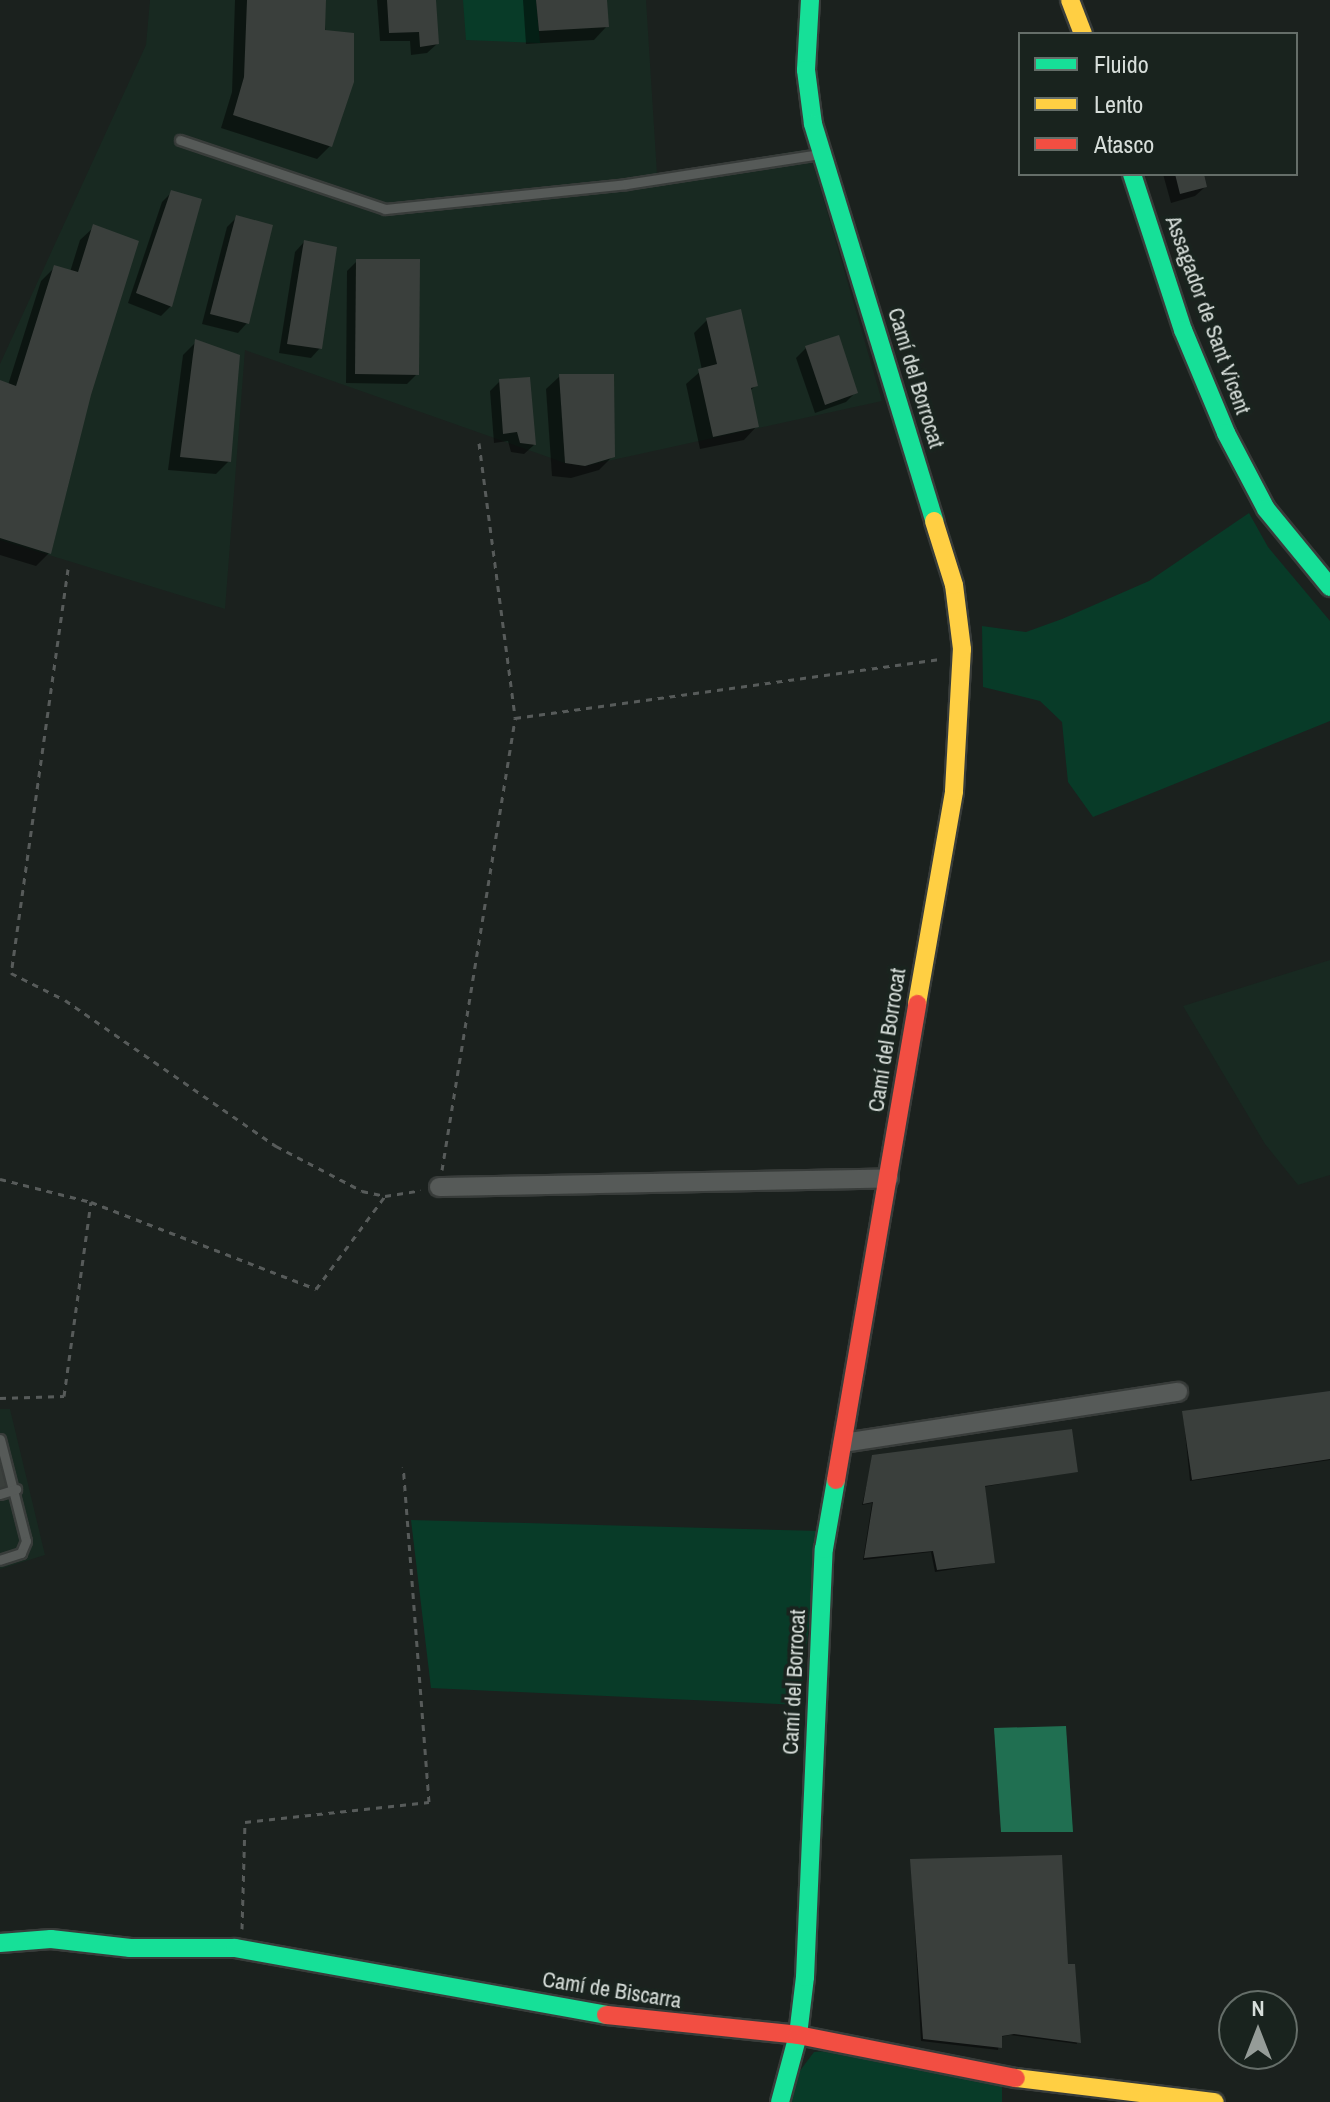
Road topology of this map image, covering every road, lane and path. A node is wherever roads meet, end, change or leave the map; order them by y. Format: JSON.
{"nodes":[{"id":1,"x":810,"y":0,"type":"edge"},
{"id":2,"x":1070,"y":0,"type":"edge"},
{"id":3,"x":1082,"y":32,"type":"edge"},
{"id":4,"x":180,"y":140,"type":"dead end"},
{"id":5,"x":822,"y":153,"type":"junction"},
{"id":6,"x":1133,"y":176,"type":"edge"},
{"id":7,"x":479,"y":443,"type":"dead end"},
{"id":8,"x":68,"y":569,"type":"dead end"},
{"id":9,"x":1330,"y":587,"type":"edge"},
{"id":10,"x":961,"y":656,"type":"junction"},
{"id":11,"x":515,"y":718,"type":"junction"},
{"id":12,"x":889,"y":1178,"type":"junction"},
{"id":13,"x":0,"y":1179,"type":"edge"},
{"id":14,"x":439,"y":1187,"type":"junction"},
{"id":15,"x":385,"y":1196,"type":"junction"},
{"id":16,"x":91,"y":1202,"type":"junction"},
{"id":17,"x":1178,"y":1392,"type":"dead end"},
{"id":18,"x":0,"y":1398,"type":"edge"},
{"id":19,"x":0,"y":1439,"type":"edge"},
{"id":20,"x":843,"y":1443,"type":"junction"},
{"id":21,"x":403,"y":1467,"type":"dead end"},
{"id":22,"x":16,"y":1489,"type":"junction"},
{"id":23,"x":0,"y":1494,"type":"edge"},
{"id":24,"x":0,"y":1560,"type":"edge"},
{"id":25,"x":0,"y":1943,"type":"edge"},
{"id":26,"x":243,"y":1949,"type":"junction"},
{"id":27,"x":798,"y":2035,"type":"junction"},
{"id":28,"x":780,"y":2102,"type":"edge"},
{"id":29,"x":1215,"y":2102,"type":"edge"}],
"edges":[{"from":1,"to":5,"type":"street","name":"Camí del Borrocat"},
{"from":2,"to":3,"type":"street"},
{"from":4,"to":5,"type":"lane"},
{"from":5,"to":10,"type":"street","name":"Camí del Borrocat"},
{"from":6,"to":9,"type":"street","name":"Assagador de Sant Vicent"},
{"from":7,"to":11,"type":"path"},
{"from":8,"to":15,"type":"path"},
{"from":10,"to":11,"type":"path"},
{"from":10,"to":12,"type":"street","name":"Camí del Borrocat"},
{"from":11,"to":14,"type":"path"},
{"from":12,"to":14,"type":"street"},
{"from":12,"to":20,"type":"street","name":"Camí del Borrocat"},
{"from":13,"to":16,"type":"path"},
{"from":14,"to":15,"type":"path"},
{"from":15,"to":16,"type":"path"},
{"from":16,"to":18,"type":"path"},
{"from":17,"to":20,"type":"street"},
{"from":19,"to":22,"type":"lane"},
{"from":20,"to":27,"type":"street","name":"Camí del Borrocat"},
{"from":21,"to":26,"type":"path"},
{"from":22,"to":23,"type":"lane"},
{"from":22,"to":24,"type":"lane"},
{"from":25,"to":26,"type":"street","name":"Camí de Biscarra"},
{"from":26,"to":27,"type":"street","name":"Camí de Biscarra"},
{"from":27,"to":28,"type":"street","name":"Camí del Borrocat"},
{"from":27,"to":29,"type":"street","name":"Camí de Biscarra"}]}
